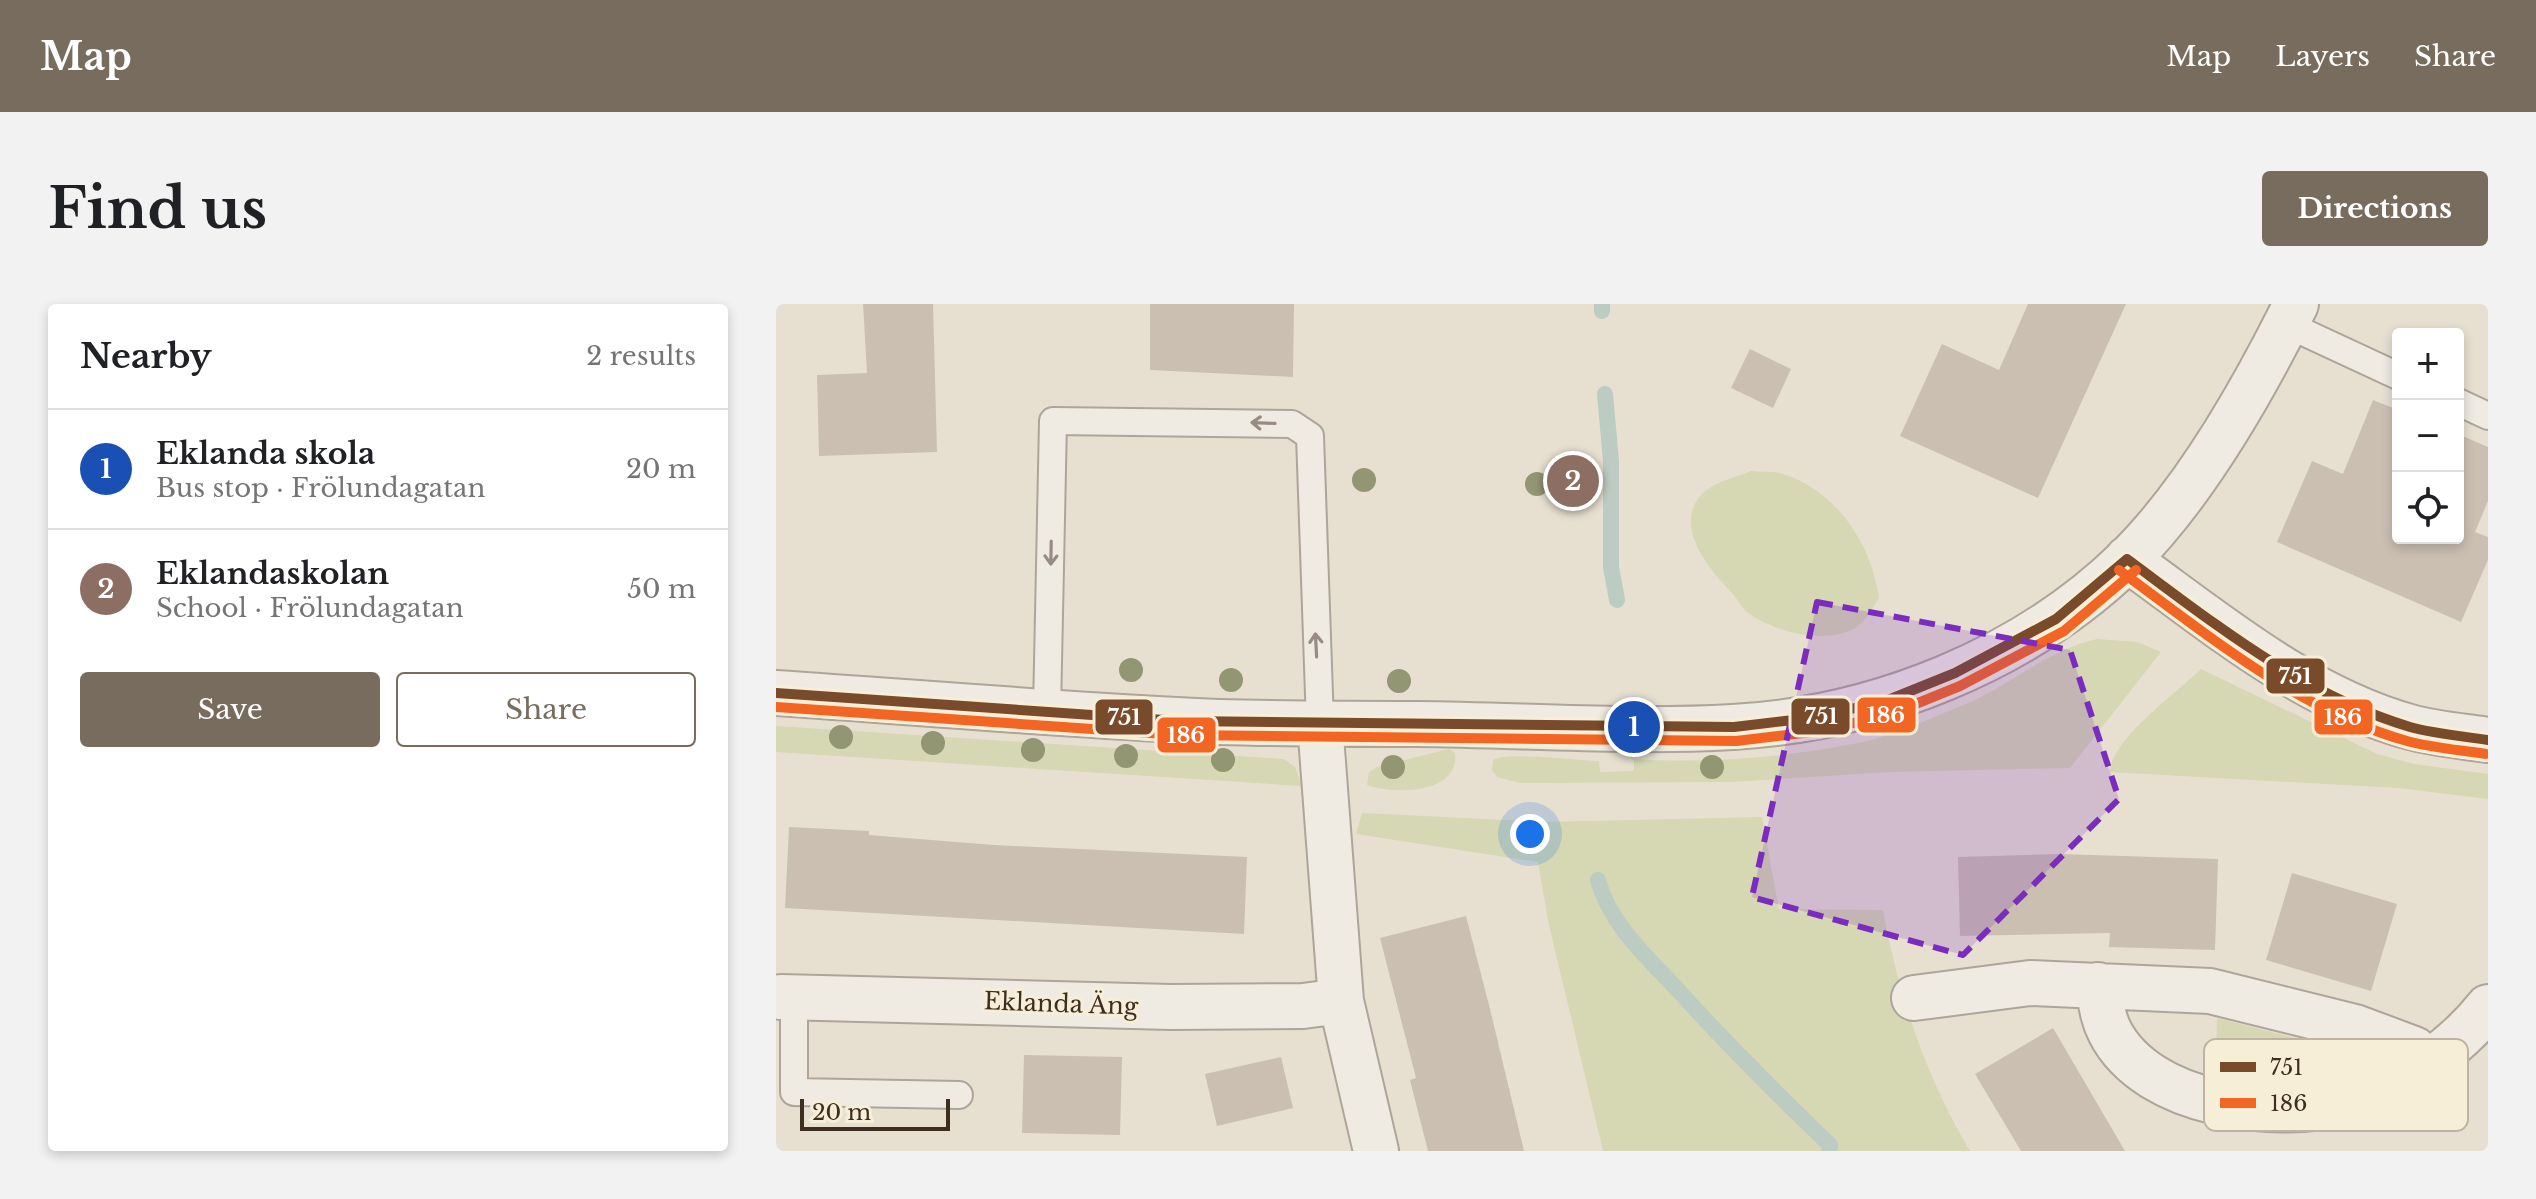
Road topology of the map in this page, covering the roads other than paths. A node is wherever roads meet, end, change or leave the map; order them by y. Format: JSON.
{"nodes":[{"id":1,"x":2291,"y":314,"type":"edge"},
{"id":2,"x":2392,"y":373,"type":"edge"},
{"id":3,"x":2464,"y":405,"type":"edge"},
{"id":4,"x":2488,"y":416,"type":"edge"},
{"id":5,"x":2127,"y":559,"type":"junction"},
{"id":6,"x":776,"y":693,"type":"edge"},
{"id":7,"x":1047,"y":711,"type":"junction"},
{"id":8,"x":1320,"y":723,"type":"junction"},
{"id":9,"x":2488,"y":740,"type":"edge"},
{"id":10,"x":2098,"y":985,"type":"junction"},
{"id":11,"x":788,"y":998,"type":"joint"},
{"id":12,"x":1914,"y":998,"type":"dead end"},
{"id":13,"x":1341,"y":1001,"type":"junction"},
{"id":14,"x":2488,"y":1007,"type":"edge"},
{"id":15,"x":2387,"y":1039,"type":"edge"},
{"id":16,"x":2461,"y":1039,"type":"edge"},
{"id":17,"x":959,"y":1095,"type":"dead end"},
{"id":18,"x":2204,"y":1096,"type":"edge"},
{"id":19,"x":1376,"y":1151,"type":"edge"}],
"edges":[{"from":1,"to":2,"type":"lane"},
{"from":1,"to":5,"type":"street"},
{"from":3,"to":4,"type":"lane"},
{"from":5,"to":8,"type":"street"},
{"from":5,"to":9,"type":"street"},
{"from":6,"to":7,"type":"street"},
{"from":7,"to":8,"type":"street"},
{"from":8,"to":7,"type":"lane","one_way":true},
{"from":8,"to":13,"type":"street"},
{"from":10,"to":12,"type":"street"},
{"from":10,"to":15,"type":"street"},
{"from":10,"to":18,"type":"street"},
{"from":11,"to":13,"type":"street","name":"Eklanda Äng"},
{"from":11,"to":17,"type":"lane"},
{"from":13,"to":19,"type":"street"},
{"from":14,"to":16,"type":"street"}]}
